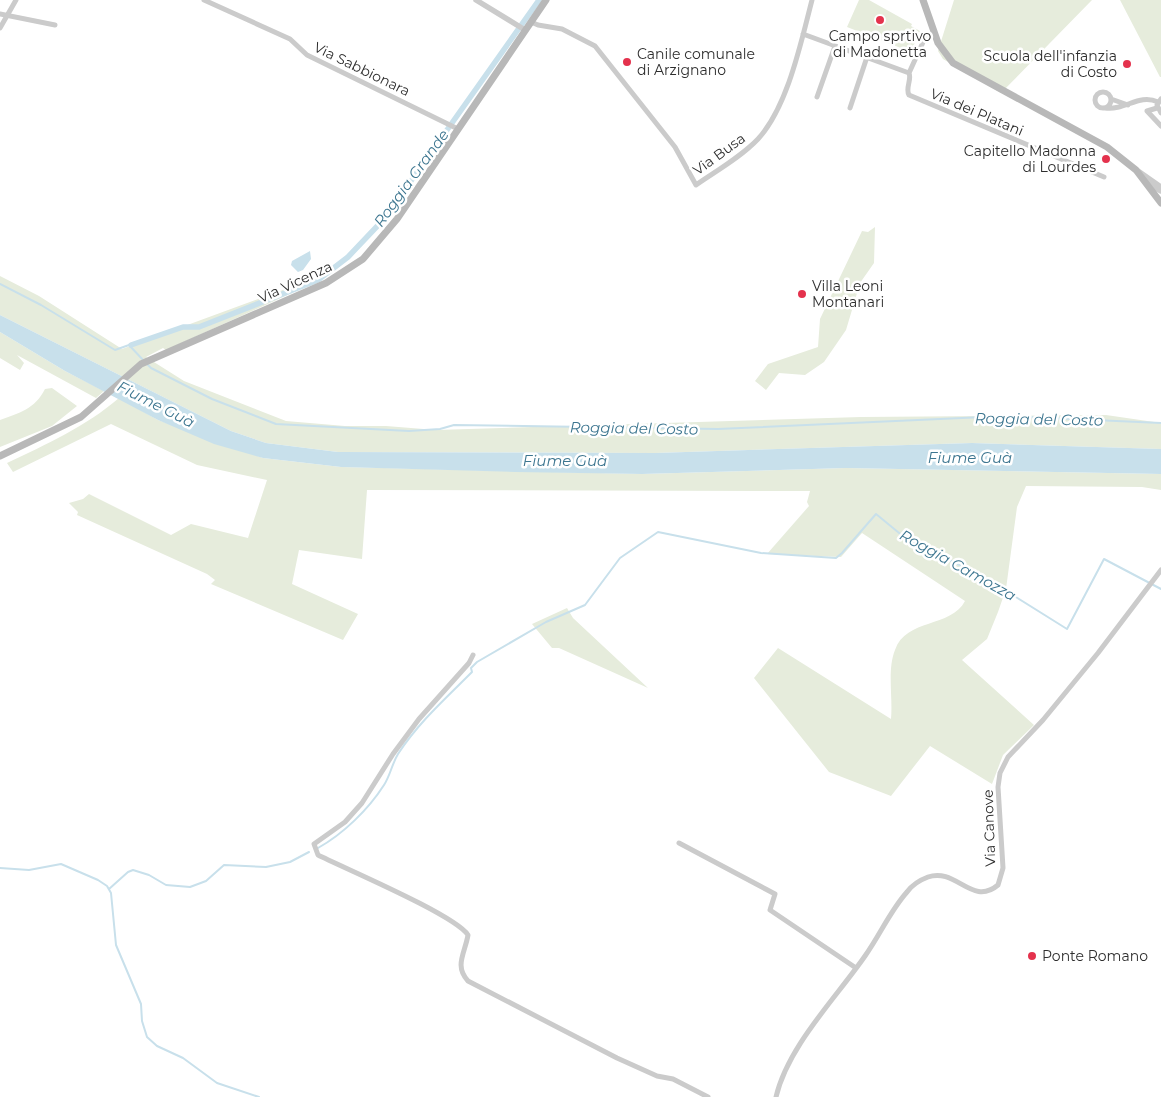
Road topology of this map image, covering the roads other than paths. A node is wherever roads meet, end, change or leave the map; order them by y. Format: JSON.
{"nodes":[{"id":1,"x":16,"y":0,"type":"edge"},
{"id":2,"x":204,"y":0,"type":"edge"},
{"id":3,"x":476,"y":0,"type":"edge"},
{"id":4,"x":546,"y":0,"type":"edge"},
{"id":5,"x":812,"y":0,"type":"edge"},
{"id":6,"x":923,"y":0,"type":"edge"},
{"id":7,"x":3,"y":14,"type":"edge"},
{"id":8,"x":531,"y":22,"type":"junction"},
{"id":9,"x":55,"y":25,"type":"dead end"},
{"id":10,"x":0,"y":28,"type":"edge"},
{"id":11,"x":525,"y":30,"type":"junction"},
{"id":12,"x":933,"y":32,"type":"junction"},
{"id":13,"x":803,"y":34,"type":"junction"},
{"id":14,"x":835,"y":46,"type":"junction"},
{"id":15,"x":867,"y":58,"type":"junction"},
{"id":16,"x":909,"y":72,"type":"junction"},
{"id":17,"x":817,"y":97,"type":"dead end"},
{"id":18,"x":1111,"y":99,"type":"junction"},
{"id":19,"x":1159,"y":103,"type":"edge"},
{"id":20,"x":1129,"y":105,"type":"junction"},
{"id":21,"x":850,"y":108,"type":"dead end"},
{"id":22,"x":1105,"y":108,"type":"junction"},
{"id":23,"x":1161,"y":113,"type":"edge"},
{"id":24,"x":1161,"y":126,"type":"edge"},
{"id":25,"x":458,"y":129,"type":"junction"},
{"id":26,"x":1136,"y":170,"type":"junction"},
{"id":27,"x":1104,"y":177,"type":"dead end"},
{"id":28,"x":1145,"y":181,"type":"junction"},
{"id":29,"x":1161,"y":187,"type":"edge"},
{"id":30,"x":1161,"y":191,"type":"edge"},
{"id":31,"x":1161,"y":203,"type":"edge"},
{"id":32,"x":0,"y":456,"type":"edge"},
{"id":33,"x":1161,"y":570,"type":"edge"},
{"id":34,"x":473,"y":655,"type":"dead end"},
{"id":35,"x":679,"y":843,"type":"dead end"},
{"id":36,"x":856,"y":968,"type":"junction"},
{"id":37,"x":708,"y":1097,"type":"edge"},
{"id":38,"x":776,"y":1097,"type":"edge"}],
"edges":[{"from":1,"to":7,"type":"street"},
{"from":2,"to":25,"type":"street","name":"Via Sabbionara"},
{"from":3,"to":11,"type":"street"},
{"from":4,"to":8,"type":"main road","name":"Via Vicenza"},
{"from":5,"to":13,"type":"street","name":"Via Busa"},
{"from":6,"to":12,"type":"main road"},
{"from":7,"to":9,"type":"street"},
{"from":7,"to":10,"type":"street"},
{"from":8,"to":11,"type":"main road","name":"Via Vicenza"},
{"from":8,"to":13,"type":"street","name":"Via Busa"},
{"from":11,"to":25,"type":"main road","name":"Via Vicenza"},
{"from":12,"to":16,"type":"street","name":"Via dei Platani"},
{"from":12,"to":26,"type":"main road"},
{"from":13,"to":14,"type":"street"},
{"from":14,"to":15,"type":"street"},
{"from":14,"to":17,"type":"street"},
{"from":15,"to":16,"type":"street"},
{"from":15,"to":21,"type":"street"},
{"from":16,"to":27,"type":"street","name":"Via dei Platani"},
{"from":18,"to":20,"type":"street"},
{"from":18,"to":22,"type":"street"},
{"from":18,"to":22,"type":"street"},
{"from":19,"to":20,"type":"street"},
{"from":19,"to":23,"type":"street"},
{"from":19,"to":24,"type":"street"},
{"from":20,"to":22,"type":"street"},
{"from":25,"to":32,"type":"main road","name":"Via Vicenza"},
{"from":26,"to":28,"type":"main road"},
{"from":26,"to":29,"type":"street"},
{"from":28,"to":30,"type":"street"},
{"from":28,"to":31,"type":"main road"},
{"from":33,"to":36,"type":"street","name":"Via Canove"},
{"from":34,"to":37,"type":"street"},
{"from":35,"to":36,"type":"street"},
{"from":36,"to":38,"type":"street","name":"Via Canove"}]}
